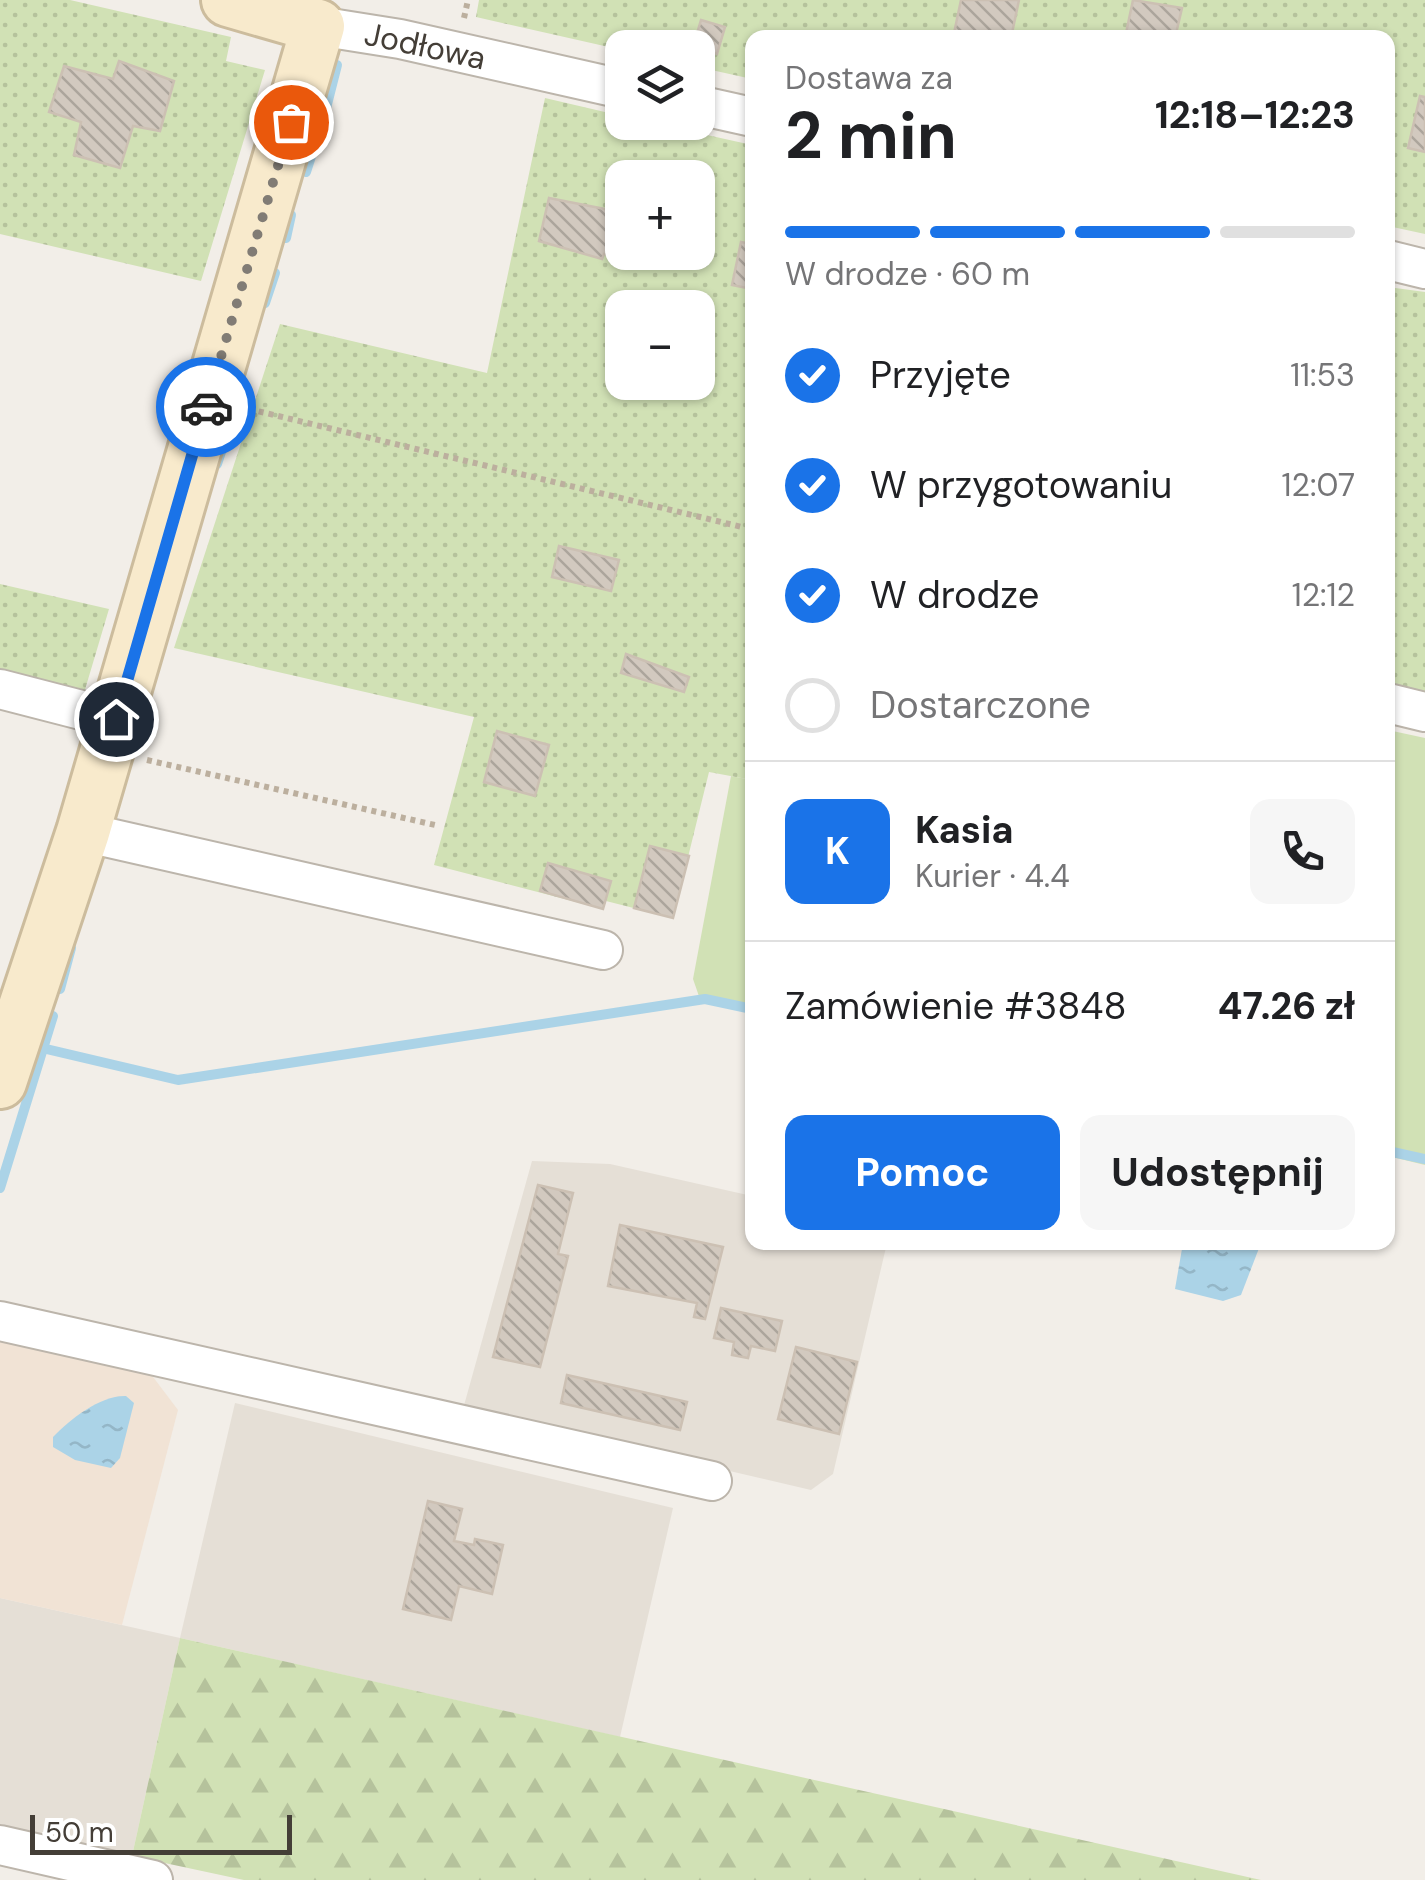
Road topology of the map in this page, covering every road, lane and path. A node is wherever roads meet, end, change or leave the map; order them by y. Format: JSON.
{"nodes":[{"id":1,"x":228,"y":0,"type":"edge"},
{"id":2,"x":318,"y":26,"type":"junction"},
{"id":3,"x":605,"y":85,"type":"edge"},
{"id":4,"x":715,"y":109,"type":"edge"},
{"id":5,"x":745,"y":115,"type":"edge"},
{"id":6,"x":1395,"y":262,"type":"edge"},
{"id":7,"x":1425,"y":269,"type":"edge"},
{"id":8,"x":208,"y":400,"type":"junction"},
{"id":9,"x":742,"y":527,"type":"dead end"},
{"id":10,"x":0,"y":689,"type":"edge"},
{"id":11,"x":1395,"y":706,"type":"edge"},
{"id":12,"x":1425,"y":712,"type":"edge"},
{"id":13,"x":111,"y":735,"type":"junction"},
{"id":14,"x":435,"y":824,"type":"dead end"},
{"id":15,"x":83,"y":832,"type":"junction"},
{"id":16,"x":603,"y":950,"type":"dead end"},
{"id":17,"x":0,"y":1082,"type":"edge"},
{"id":18,"x":0,"y":1322,"type":"edge"},
{"id":19,"x":712,"y":1481,"type":"dead end"},
{"id":20,"x":0,"y":1845,"type":"edge"},
{"id":21,"x":154,"y":1880,"type":"edge"}],
"edges":[{"from":1,"to":2,"type":"street","name":"Jodłowa"},
{"from":2,"to":3,"type":"street","name":"Jodłowa"},
{"from":2,"to":8,"type":"street"},
{"from":4,"to":5,"type":"street"},
{"from":6,"to":7,"type":"street"},
{"from":8,"to":9,"type":"path"},
{"from":8,"to":13,"type":"street"},
{"from":10,"to":13,"type":"street"},
{"from":11,"to":12,"type":"street"},
{"from":13,"to":14,"type":"path"},
{"from":13,"to":15,"type":"street"},
{"from":15,"to":16,"type":"street"},
{"from":15,"to":17,"type":"street"},
{"from":18,"to":19,"type":"street"},
{"from":20,"to":21,"type":"street"}]}
